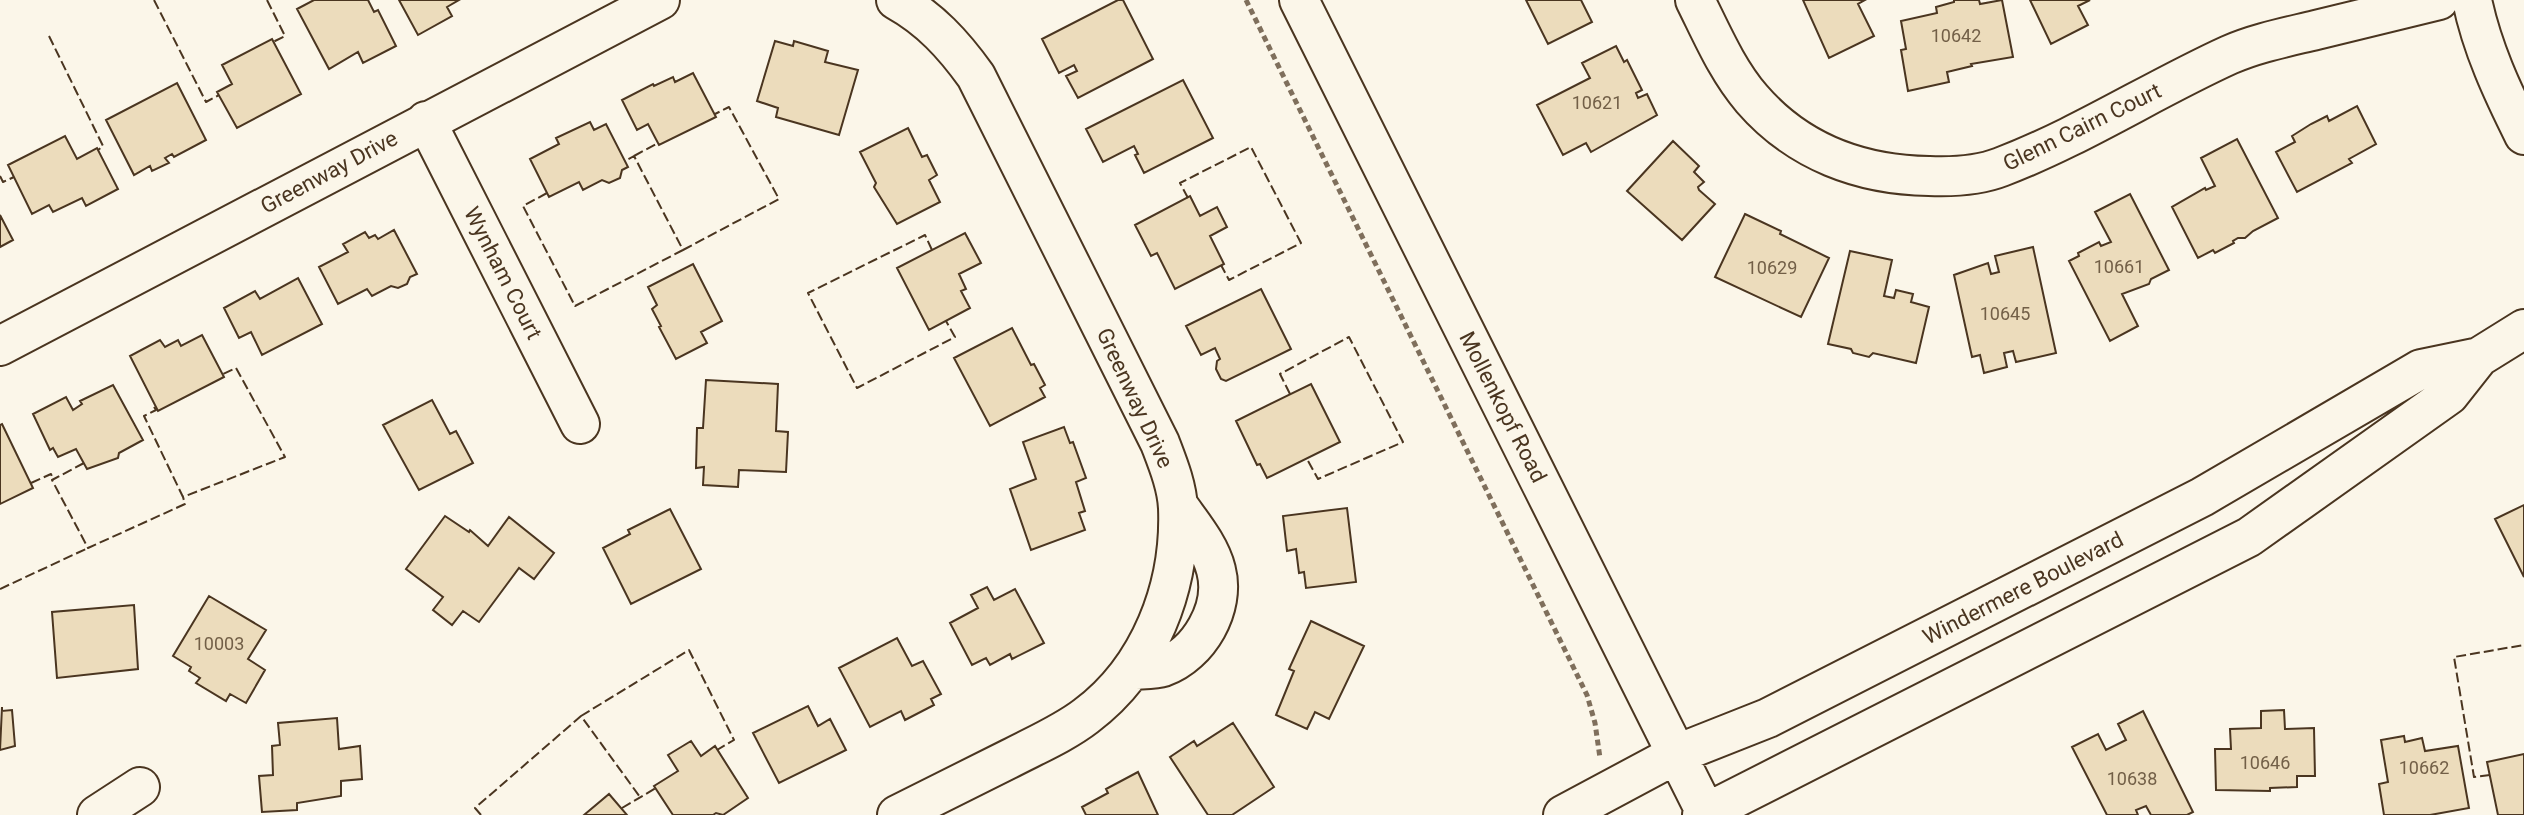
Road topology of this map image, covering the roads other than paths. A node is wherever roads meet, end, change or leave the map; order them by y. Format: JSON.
{"nodes":[{"id":1,"x":660,"y":0,"type":"edge"},
{"id":2,"x":1299,"y":0,"type":"edge"},
{"id":3,"x":1695,"y":0,"type":"edge"},
{"id":4,"x":2439,"y":0,"type":"edge"},
{"id":5,"x":2472,"y":0,"type":"edge"},
{"id":6,"x":909,"y":4,"type":"edge"},
{"id":7,"x":426,"y":121,"type":"junction"},
{"id":8,"x":2524,"y":135,"type":"edge"},
{"id":9,"x":2524,"y":329,"type":"edge"},
{"id":10,"x":0,"y":346,"type":"edge"},
{"id":11,"x":2479,"y":357,"type":"junction"},
{"id":12,"x":580,"y":424,"type":"dead end"},
{"id":13,"x":1178,"y":505,"type":"junction"},
{"id":14,"x":1131,"y":670,"type":"junction"},
{"id":15,"x":1677,"y":754,"type":"junction"},
{"id":16,"x":140,"y":787,"type":"dead end"},
{"id":17,"x":1705,"y":814,"type":"edge"},
{"id":18,"x":97,"y":815,"type":"edge"},
{"id":19,"x":897,"y":815,"type":"edge"},
{"id":20,"x":1563,"y":815,"type":"edge"}],
"edges":[{"from":1,"to":7,"type":"street","name":"Greenway Drive"},
{"from":2,"to":15,"type":"street","name":"Mollenkopf Road"},
{"from":3,"to":4,"type":"street","name":"Glenn Cairn Court"},
{"from":5,"to":8,"type":"street"},
{"from":6,"to":13,"type":"street","name":"Greenway Drive"},
{"from":7,"to":10,"type":"street","name":"Greenway Drive"},
{"from":7,"to":12,"type":"street","name":"Wynham Court"},
{"from":9,"to":11,"type":"street","name":"Windermere Boulevard"},
{"from":11,"to":15,"type":"street","name":"Windermere Boulevard"},
{"from":11,"to":17,"type":"street","name":"Windermere Boulevard"},
{"from":13,"to":14,"type":"street","name":"Greenway Drive"},
{"from":13,"to":14,"type":"street"},
{"from":14,"to":19,"type":"street","name":"Greenway Drive"},
{"from":15,"to":17,"type":"street","name":"Mollenkopf Road"},
{"from":15,"to":20,"type":"street","name":"Windermere Boulevard"},
{"from":16,"to":18,"type":"street"}]}
